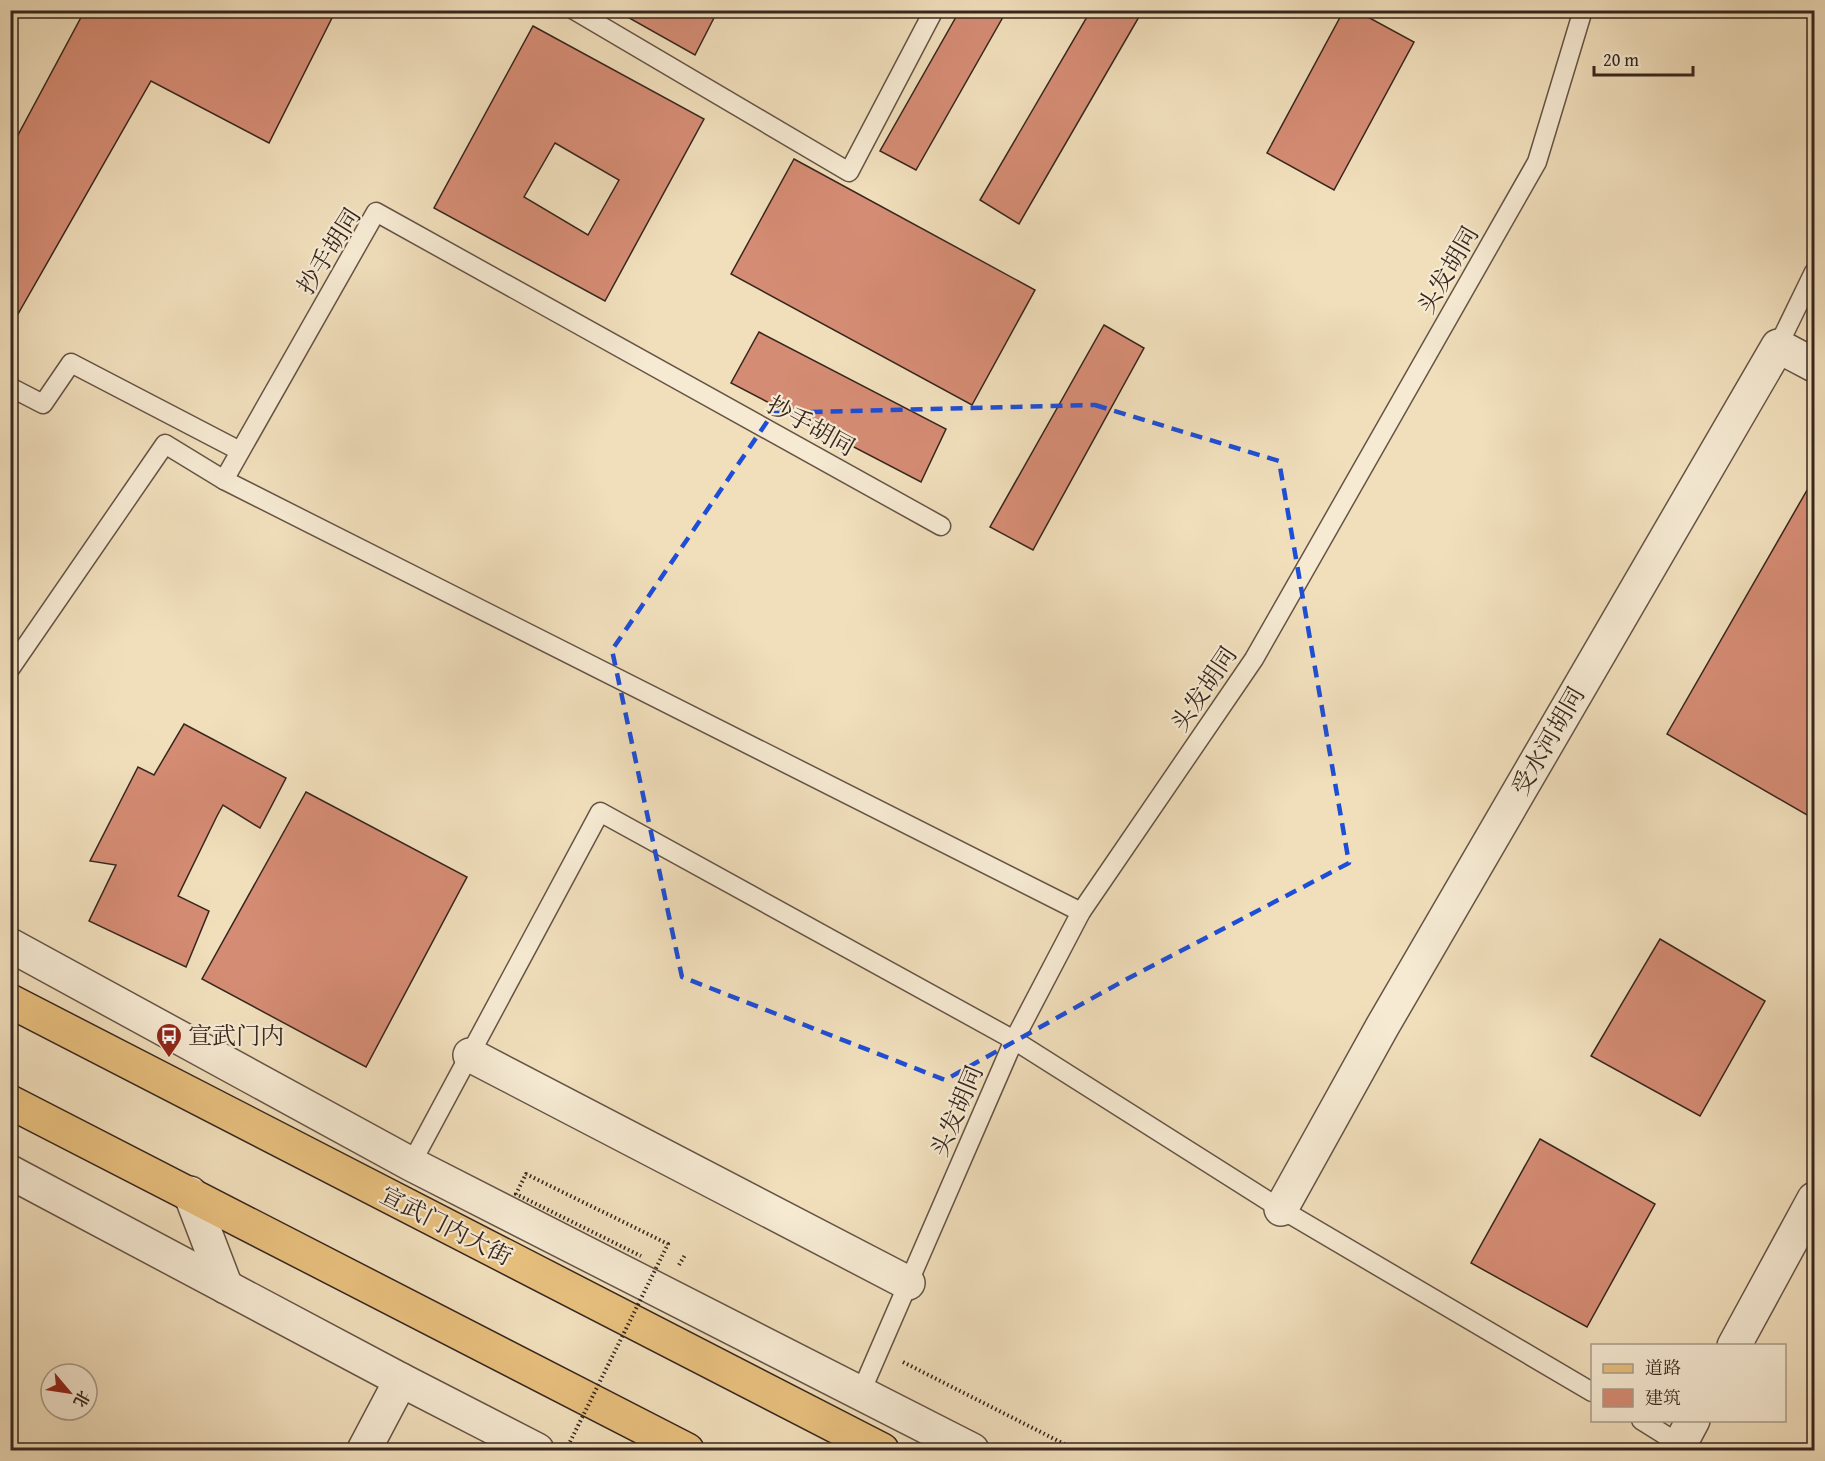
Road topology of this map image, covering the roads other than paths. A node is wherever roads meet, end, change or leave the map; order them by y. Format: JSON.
{"nodes":[{"id":1,"x":574,"y":10,"type":"edge"},
{"id":2,"x":934,"y":10,"type":"edge"},
{"id":3,"x":1583,"y":10,"type":"edge"},
{"id":4,"x":1815,"y":272,"type":"edge"},
{"id":5,"x":1778,"y":346,"type":"junction"},
{"id":6,"x":1815,"y":365,"type":"edge"},
{"id":7,"x":10,"y":387,"type":"edge"},
{"id":8,"x":240,"y":451,"type":"junction"},
{"id":9,"x":224,"y":480,"type":"junction"},
{"id":10,"x":941,"y":526,"type":"dead end"},
{"id":11,"x":10,"y":669,"type":"edge"},
{"id":12,"x":1081,"y":912,"type":"junction"},
{"id":13,"x":10,"y":945,"type":"edge"},
{"id":14,"x":10,"y":1001,"type":"edge"},
{"id":15,"x":1014,"y":1040,"type":"junction"},
{"id":16,"x":470,"y":1055,"type":"junction"},
{"id":17,"x":10,"y":1102,"type":"edge"},
{"id":18,"x":411,"y":1164,"type":"junction"},
{"id":19,"x":10,"y":1172,"type":"edge"},
{"id":20,"x":190,"y":1193,"type":"junction"},
{"id":21,"x":1815,"y":1199,"type":"edge"},
{"id":22,"x":1281,"y":1209,"type":"junction"},
{"id":23,"x":908,"y":1283,"type":"junction"},
{"id":24,"x":226,"y":1287,"type":"junction"},
{"id":25,"x":1735,"y":1344,"type":"edge"},
{"id":26,"x":401,"y":1380,"type":"junction"},
{"id":27,"x":1591,"y":1391,"type":"edge"},
{"id":28,"x":861,"y":1392,"type":"junction"},
{"id":29,"x":1646,"y":1422,"type":"edge"},
{"id":30,"x":1678,"y":1435,"type":"edge"},
{"id":31,"x":364,"y":1450,"type":"edge"},
{"id":32,"x":537,"y":1450,"type":"edge"},
{"id":33,"x":687,"y":1450,"type":"edge"},
{"id":34,"x":882,"y":1450,"type":"edge"},
{"id":35,"x":972,"y":1450,"type":"edge"}],
"edges":[{"from":1,"to":2,"type":"lane"},
{"from":3,"to":12,"type":"lane","name":"头发胡同"},
{"from":4,"to":5,"type":"lane","name":"受水河胡同"},
{"from":5,"to":6,"type":"street"},
{"from":5,"to":22,"type":"street","name":"受水河胡同"},
{"from":7,"to":8,"type":"lane"},
{"from":8,"to":9,"type":"lane","name":"抄手胡同"},
{"from":8,"to":10,"type":"lane","name":"抄手胡同"},
{"from":9,"to":11,"type":"lane"},
{"from":9,"to":12,"type":"lane"},
{"from":12,"to":15,"type":"lane","name":"头发胡同"},
{"from":13,"to":18,"type":"street"},
{"from":14,"to":34,"type":"main road","name":"宣武门内大街"},
{"from":15,"to":16,"type":"lane"},
{"from":15,"to":22,"type":"lane"},
{"from":15,"to":23,"type":"lane","name":"头发胡同"},
{"from":16,"to":18,"type":"lane"},
{"from":16,"to":23,"type":"street"},
{"from":17,"to":20,"type":"main road"},
{"from":18,"to":28,"type":"street"},
{"from":19,"to":24,"type":"street"},
{"from":20,"to":24,"type":"street"},
{"from":20,"to":33,"type":"main road"},
{"from":21,"to":25,"type":"street"},
{"from":22,"to":27,"type":"lane"},
{"from":23,"to":28,"type":"lane","name":"头发胡同"},
{"from":24,"to":26,"type":"street"},
{"from":26,"to":31,"type":"street"},
{"from":26,"to":32,"type":"street"},
{"from":28,"to":35,"type":"street"},
{"from":29,"to":30,"type":"lane"}]}
